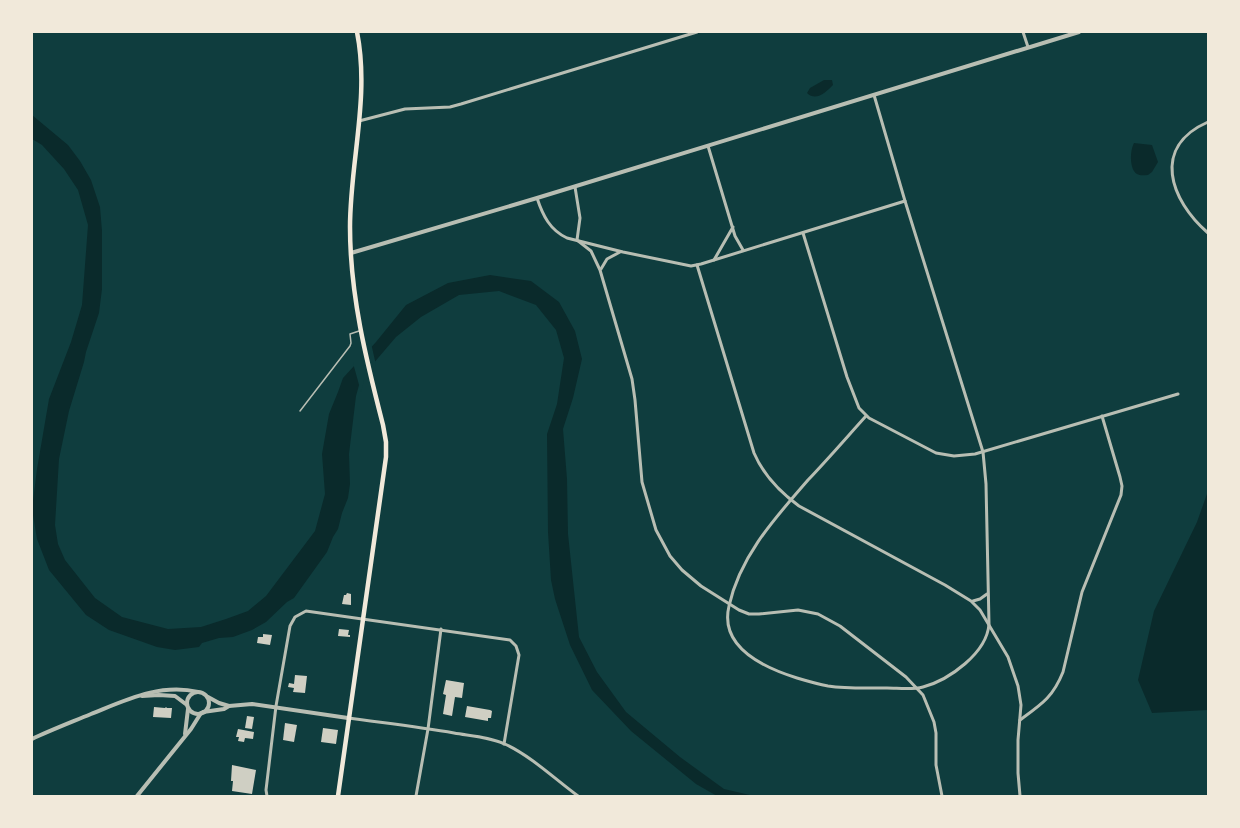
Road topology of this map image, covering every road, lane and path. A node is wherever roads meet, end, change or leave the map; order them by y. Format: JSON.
{"nodes":[{"id":1,"x":357,"y":32,"type":"edge"},
{"id":2,"x":697,"y":32,"type":"edge"},
{"id":3,"x":1023,"y":32,"type":"edge"},
{"id":4,"x":1079,"y":32,"type":"edge"},
{"id":5,"x":1028,"y":47,"type":"junction"},
{"id":6,"x":874,"y":95,"type":"junction"},
{"id":7,"x":359,"y":121,"type":"junction"},
{"id":8,"x":1209,"y":122,"type":"edge"},
{"id":9,"x":708,"y":146,"type":"junction"},
{"id":10,"x":575,"y":186,"type":"junction"},
{"id":11,"x":537,"y":198,"type":"junction"},
{"id":12,"x":905,"y":201,"type":"junction"},
{"id":13,"x":733,"y":228,"type":"junction"},
{"id":14,"x":803,"y":232,"type":"junction"},
{"id":15,"x":1209,"y":233,"type":"edge"},
{"id":16,"x":577,"y":240,"type":"junction"},
{"id":17,"x":743,"y":250,"type":"junction"},
{"id":18,"x":623,"y":252,"type":"junction"},
{"id":19,"x":351,"y":253,"type":"junction"},
{"id":20,"x":714,"y":260,"type":"junction"},
{"id":21,"x":697,"y":265,"type":"junction"},
{"id":22,"x":600,"y":270,"type":"junction"},
{"id":23,"x":360,"y":331,"type":"junction"},
{"id":24,"x":1178,"y":394,"type":"dead end"},
{"id":25,"x":300,"y":411,"type":"dead end"},
{"id":26,"x":866,"y":416,"type":"junction"},
{"id":27,"x":1102,"y":416,"type":"junction"},
{"id":28,"x":983,"y":452,"type":"junction"},
{"id":29,"x":791,"y":500,"type":"junction"},
{"id":30,"x":987,"y":594,"type":"junction"},
{"id":31,"x":971,"y":601,"type":"junction"},
{"id":32,"x":729,"y":604,"type":"junction"},
{"id":33,"x":363,"y":619,"type":"junction"},
{"id":34,"x":989,"y":624,"type":"junction"},
{"id":35,"x":441,"y":629,"type":"junction"},
{"id":36,"x":918,"y":688,"type":"junction"},
{"id":37,"x":198,"y":692,"type":"junction"},
{"id":38,"x":138,"y":696,"type":"junction"},
{"id":39,"x":208,"y":697,"type":"junction"},
{"id":40,"x":188,"y":706,"type":"junction"},
{"id":41,"x":230,"y":706,"type":"junction"},
{"id":42,"x":276,"y":706,"type":"junction"},
{"id":43,"x":202,"y":713,"type":"junction"},
{"id":44,"x":348,"y":718,"type":"junction"},
{"id":45,"x":1020,"y":720,"type":"junction"},
{"id":46,"x":428,"y":729,"type":"junction"},
{"id":47,"x":184,"y":736,"type":"junction"},
{"id":48,"x":32,"y":739,"type":"edge"},
{"id":49,"x":504,"y":744,"type":"junction"},
{"id":50,"x":137,"y":796,"type":"edge"},
{"id":51,"x":267,"y":796,"type":"edge"},
{"id":52,"x":338,"y":796,"type":"edge"},
{"id":53,"x":416,"y":796,"type":"edge"},
{"id":54,"x":579,"y":796,"type":"edge"},
{"id":55,"x":942,"y":796,"type":"edge"},
{"id":56,"x":1020,"y":796,"type":"edge"}],
"edges":[{"from":1,"to":7,"type":"main road"},
{"from":2,"to":7,"type":"street"},
{"from":3,"to":5,"type":"street"},
{"from":4,"to":5,"type":"street"},
{"from":5,"to":6,"type":"street"},
{"from":6,"to":9,"type":"street"},
{"from":6,"to":12,"type":"street"},
{"from":7,"to":19,"type":"main road"},
{"from":8,"to":15,"type":"street"},
{"from":9,"to":10,"type":"street"},
{"from":9,"to":13,"type":"street"},
{"from":10,"to":11,"type":"street"},
{"from":10,"to":16,"type":"street"},
{"from":11,"to":16,"type":"street"},
{"from":11,"to":19,"type":"street"},
{"from":12,"to":14,"type":"street"},
{"from":12,"to":28,"type":"street"},
{"from":13,"to":17,"type":"street"},
{"from":13,"to":20,"type":"street"},
{"from":14,"to":17,"type":"street"},
{"from":14,"to":26,"type":"street"},
{"from":16,"to":18,"type":"street"},
{"from":16,"to":22,"type":"street"},
{"from":17,"to":20,"type":"street"},
{"from":18,"to":21,"type":"street"},
{"from":18,"to":22,"type":"street"},
{"from":19,"to":23,"type":"main road"},
{"from":20,"to":21,"type":"street"},
{"from":21,"to":29,"type":"street"},
{"from":22,"to":32,"type":"street"},
{"from":23,"to":25,"type":"lane"},
{"from":23,"to":33,"type":"main road"},
{"from":24,"to":27,"type":"street"},
{"from":26,"to":28,"type":"street"},
{"from":26,"to":29,"type":"street"},
{"from":27,"to":28,"type":"street"},
{"from":27,"to":45,"type":"street"},
{"from":28,"to":30,"type":"street"},
{"from":29,"to":31,"type":"street"},
{"from":29,"to":32,"type":"street"},
{"from":30,"to":31,"type":"street"},
{"from":30,"to":34,"type":"street"},
{"from":31,"to":34,"type":"street"},
{"from":32,"to":36,"type":"street"},
{"from":32,"to":36,"type":"street"},
{"from":33,"to":35,"type":"street"},
{"from":33,"to":42,"type":"street"},
{"from":33,"to":44,"type":"main road"},
{"from":34,"to":36,"type":"street"},
{"from":34,"to":45,"type":"street"},
{"from":35,"to":46,"type":"street"},
{"from":35,"to":49,"type":"street"},
{"from":36,"to":55,"type":"street"},
{"from":37,"to":38,"type":"street"},
{"from":37,"to":39,"type":"street"},
{"from":37,"to":40,"type":"street"},
{"from":38,"to":40,"type":"street"},
{"from":38,"to":48,"type":"street"},
{"from":39,"to":41,"type":"street"},
{"from":39,"to":43,"type":"street"},
{"from":40,"to":43,"type":"street"},
{"from":40,"to":47,"type":"street"},
{"from":41,"to":42,"type":"street"},
{"from":41,"to":43,"type":"street"},
{"from":42,"to":44,"type":"street"},
{"from":42,"to":51,"type":"street"},
{"from":43,"to":47,"type":"street"},
{"from":44,"to":46,"type":"street"},
{"from":44,"to":52,"type":"main road"},
{"from":45,"to":56,"type":"street"},
{"from":46,"to":49,"type":"street"},
{"from":46,"to":53,"type":"street"},
{"from":47,"to":50,"type":"street"},
{"from":49,"to":54,"type":"street"}]}
